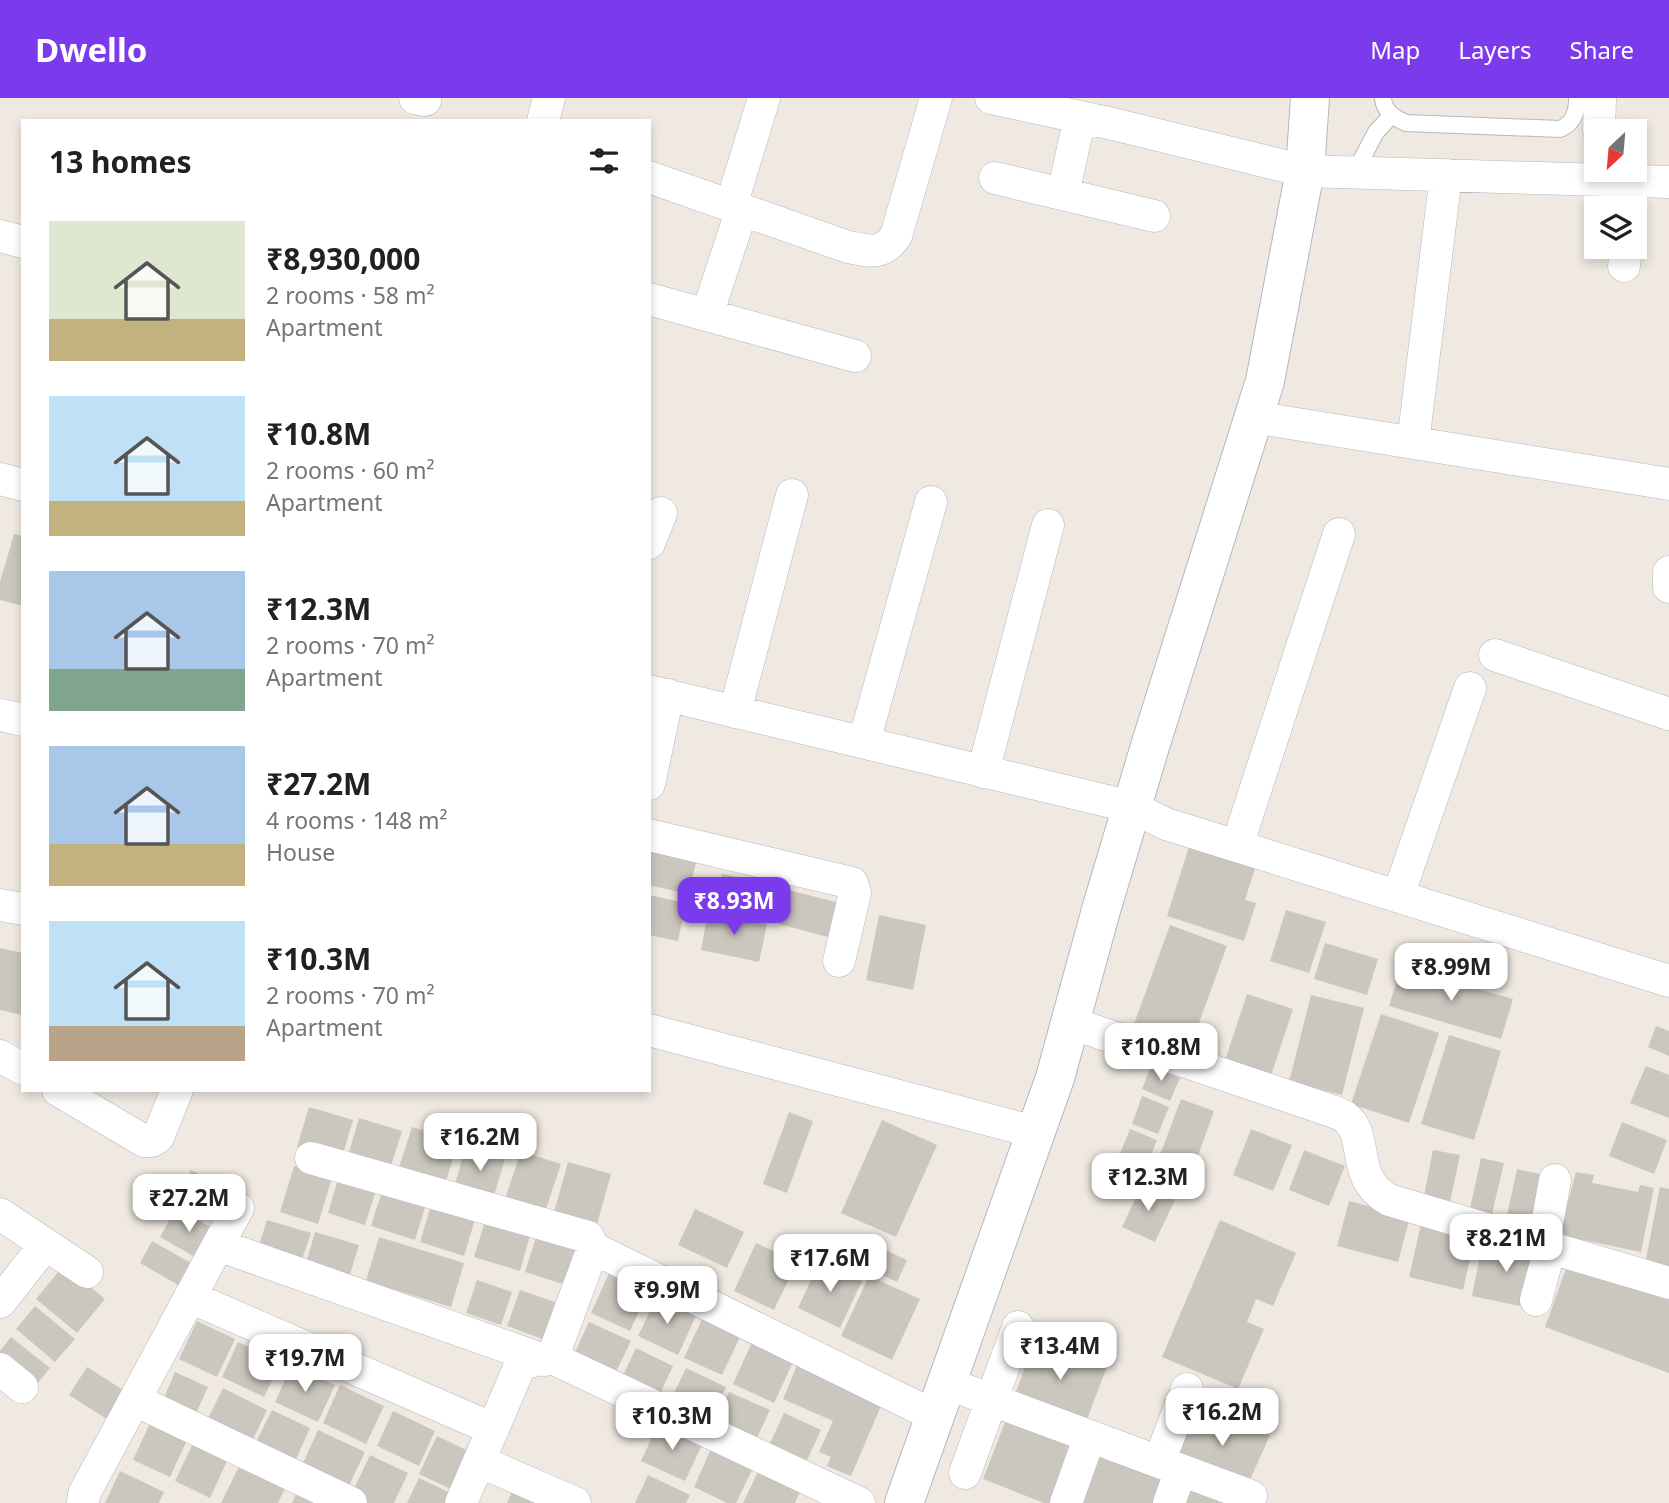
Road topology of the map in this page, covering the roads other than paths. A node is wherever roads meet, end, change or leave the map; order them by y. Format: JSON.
{"nodes":[{"id":1,"x":549,"y":98,"type":"edge"},
{"id":2,"x":764,"y":98,"type":"edge"},
{"id":3,"x":936,"y":98,"type":"edge"},
{"id":4,"x":991,"y":98,"type":"edge"},
{"id":5,"x":1310,"y":98,"type":"edge"},
{"id":6,"x":1383,"y":98,"type":"edge"},
{"id":7,"x":1577,"y":98,"type":"edge"},
{"id":8,"x":1600,"y":98,"type":"edge"},
{"id":9,"x":1391,"y":116,"type":"junction"},
{"id":10,"x":1080,"y":117,"type":"junction"},
{"id":11,"x":544,"y":119,"type":"edge"},
{"id":12,"x":1599,"y":119,"type":"edge"},
{"id":13,"x":1305,"y":171,"type":"junction"},
{"id":14,"x":1355,"y":172,"type":"junction"},
{"id":15,"x":1584,"y":174,"type":"edge"},
{"id":16,"x":1446,"y":175,"type":"junction"},
{"id":17,"x":651,"y":178,"type":"edge"},
{"id":18,"x":995,"y":178,"type":"dead end"},
{"id":19,"x":1611,"y":182,"type":"edge"},
{"id":20,"x":1669,"y":182,"type":"edge"},
{"id":21,"x":1063,"y":194,"type":"junction"},
{"id":22,"x":1631,"y":194,"type":"edge"},
{"id":23,"x":737,"y":208,"type":"junction"},
{"id":24,"x":1154,"y":216,"type":"dead end"},
{"id":25,"x":0,"y":236,"type":"edge"},
{"id":26,"x":21,"y":241,"type":"edge"},
{"id":27,"x":651,"y":300,"type":"edge"},
{"id":28,"x":707,"y":315,"type":"junction"},
{"id":29,"x":855,"y":356,"type":"dead end"},
{"id":30,"x":1253,"y":417,"type":"junction"},
{"id":31,"x":1413,"y":443,"type":"junction"},
{"id":32,"x":0,"y":479,"type":"edge"},
{"id":33,"x":21,"y":484,"type":"edge"},
{"id":34,"x":1669,"y":484,"type":"edge"},
{"id":35,"x":792,"y":495,"type":"dead end"},
{"id":36,"x":931,"y":502,"type":"dead end"},
{"id":37,"x":661,"y":513,"type":"dead end"},
{"id":38,"x":1048,"y":525,"type":"dead end"},
{"id":39,"x":1339,"y":534,"type":"dead end"},
{"id":40,"x":651,"y":538,"type":"edge"},
{"id":41,"x":1669,"y":572,"type":"edge"},
{"id":42,"x":1669,"y":587,"type":"edge"},
{"id":43,"x":1495,"y":655,"type":"dead end"},
{"id":44,"x":1470,"y":688,"type":"dead end"},
{"id":45,"x":658,"y":693,"type":"edge"},
{"id":46,"x":735,"y":712,"type":"junction"},
{"id":47,"x":1669,"y":714,"type":"edge"},
{"id":48,"x":0,"y":715,"type":"edge"},
{"id":49,"x":21,"y":720,"type":"edge"},
{"id":50,"x":864,"y":742,"type":"junction"},
{"id":51,"x":651,"y":764,"type":"edge"},
{"id":52,"x":983,"y":772,"type":"junction"},
{"id":53,"x":1132,"y":807,"type":"junction"},
{"id":54,"x":651,"y":835,"type":"edge"},
{"id":55,"x":1237,"y":846,"type":"junction"},
{"id":56,"x":1398,"y":896,"type":"junction"},
{"id":57,"x":0,"y":905,"type":"edge"},
{"id":58,"x":21,"y":909,"type":"edge"},
{"id":59,"x":839,"y":961,"type":"dead end"},
{"id":60,"x":1669,"y":981,"type":"edge"},
{"id":61,"x":1071,"y":1023,"type":"junction"},
{"id":62,"x":651,"y":1031,"type":"edge"},
{"id":63,"x":0,"y":1056,"type":"edge"},
{"id":64,"x":21,"y":1068,"type":"edge"},
{"id":65,"x":61,"y":1092,"type":"edge"},
{"id":66,"x":176,"y":1092,"type":"edge"},
{"id":67,"x":1035,"y":1132,"type":"junction"},
{"id":68,"x":311,"y":1158,"type":"dead end"},
{"id":69,"x":1555,"y":1180,"type":"dead end"},
{"id":70,"x":238,"y":1208,"type":"dead end"},
{"id":71,"x":0,"y":1214,"type":"edge"},
{"id":72,"x":45,"y":1245,"type":"junction"},
{"id":73,"x":218,"y":1245,"type":"junction"},
{"id":74,"x":1546,"y":1247,"type":"junction"},
{"id":75,"x":593,"y":1248,"type":"junction"},
{"id":76,"x":86,"y":1272,"type":"dead end"},
{"id":77,"x":1669,"y":1283,"type":"edge"},
{"id":78,"x":190,"y":1297,"type":"junction"},
{"id":79,"x":1536,"y":1300,"type":"dead end"},
{"id":80,"x":0,"y":1301,"type":"edge"},
{"id":81,"x":1018,"y":1327,"type":"dead end"},
{"id":82,"x":547,"y":1358,"type":"junction"},
{"id":83,"x":1187,"y":1389,"type":"dead end"},
{"id":84,"x":940,"y":1399,"type":"junction"},
{"id":85,"x":135,"y":1400,"type":"junction"},
{"id":86,"x":992,"y":1400,"type":"junction"},
{"id":87,"x":493,"y":1429,"type":"junction"},
{"id":88,"x":1090,"y":1436,"type":"junction"},
{"id":89,"x":479,"y":1461,"type":"junction"},
{"id":90,"x":1170,"y":1466,"type":"junction"},
{"id":91,"x":965,"y":1473,"type":"dead end"},
{"id":92,"x":1251,"y":1496,"type":"dead end"},
{"id":93,"x":83,"y":1503,"type":"edge"},
{"id":94,"x":351,"y":1503,"type":"edge"},
{"id":95,"x":461,"y":1503,"type":"edge"},
{"id":96,"x":575,"y":1503,"type":"edge"},
{"id":97,"x":859,"y":1503,"type":"edge"},
{"id":98,"x":904,"y":1503,"type":"edge"},
{"id":99,"x":1066,"y":1503,"type":"edge"},
{"id":100,"x":1169,"y":1503,"type":"edge"}],
"edges":[{"from":1,"to":11,"type":"street"},
{"from":2,"to":23,"type":"street"},
{"from":3,"to":23,"type":"street"},
{"from":4,"to":10,"type":"street"},
{"from":5,"to":13,"type":"street"},
{"from":6,"to":9,"type":"lane"},
{"from":7,"to":9,"type":"lane"},
{"from":8,"to":12,"type":"street"},
{"from":9,"to":14,"type":"lane"},
{"from":10,"to":13,"type":"street"},
{"from":10,"to":21,"type":"street"},
{"from":13,"to":14,"type":"street"},
{"from":13,"to":30,"type":"street"},
{"from":14,"to":16,"type":"street"},
{"from":15,"to":16,"type":"street"},
{"from":16,"to":31,"type":"street"},
{"from":17,"to":23,"type":"street"},
{"from":18,"to":21,"type":"street"},
{"from":19,"to":22,"type":"street"},
{"from":20,"to":22,"type":"street"},
{"from":21,"to":24,"type":"street"},
{"from":23,"to":28,"type":"street"},
{"from":25,"to":26,"type":"street"},
{"from":27,"to":28,"type":"street"},
{"from":28,"to":29,"type":"street"},
{"from":30,"to":31,"type":"street"},
{"from":30,"to":53,"type":"street"},
{"from":31,"to":34,"type":"street"},
{"from":32,"to":33,"type":"street"},
{"from":35,"to":46,"type":"street"},
{"from":36,"to":50,"type":"street"},
{"from":37,"to":40,"type":"street"},
{"from":38,"to":52,"type":"street"},
{"from":39,"to":55,"type":"street"},
{"from":41,"to":42,"type":"street"},
{"from":43,"to":47,"type":"street"},
{"from":44,"to":56,"type":"street"},
{"from":45,"to":46,"type":"street"},
{"from":45,"to":51,"type":"street"},
{"from":46,"to":50,"type":"street"},
{"from":48,"to":49,"type":"street"},
{"from":50,"to":52,"type":"street"},
{"from":52,"to":53,"type":"street"},
{"from":53,"to":55,"type":"street"},
{"from":53,"to":61,"type":"street"},
{"from":54,"to":59,"type":"street"},
{"from":55,"to":56,"type":"street"},
{"from":56,"to":60,"type":"street"},
{"from":57,"to":58,"type":"street"},
{"from":61,"to":67,"type":"street"},
{"from":61,"to":74,"type":"street"},
{"from":62,"to":67,"type":"street"},
{"from":63,"to":64,"type":"street"},
{"from":65,"to":66,"type":"street"},
{"from":67,"to":84,"type":"street"},
{"from":68,"to":75,"type":"street"},
{"from":69,"to":74,"type":"street"},
{"from":70,"to":73,"type":"street"},
{"from":71,"to":72,"type":"street"},
{"from":72,"to":76,"type":"street"},
{"from":72,"to":80,"type":"street"},
{"from":73,"to":78,"type":"street"},
{"from":73,"to":82,"type":"street"},
{"from":74,"to":77,"type":"street"},
{"from":74,"to":79,"type":"street"},
{"from":75,"to":82,"type":"street"},
{"from":75,"to":84,"type":"street"},
{"from":78,"to":85,"type":"street"},
{"from":78,"to":87,"type":"street"},
{"from":81,"to":86,"type":"street"},
{"from":82,"to":87,"type":"street"},
{"from":82,"to":97,"type":"street"},
{"from":83,"to":90,"type":"street"},
{"from":84,"to":86,"type":"street"},
{"from":84,"to":98,"type":"street"},
{"from":85,"to":93,"type":"street"},
{"from":85,"to":94,"type":"street"},
{"from":86,"to":88,"type":"street"},
{"from":86,"to":91,"type":"street"},
{"from":87,"to":89,"type":"street"},
{"from":88,"to":90,"type":"street"},
{"from":88,"to":99,"type":"street"},
{"from":89,"to":95,"type":"street"},
{"from":89,"to":96,"type":"street"},
{"from":90,"to":92,"type":"street"},
{"from":90,"to":100,"type":"street"}]}
